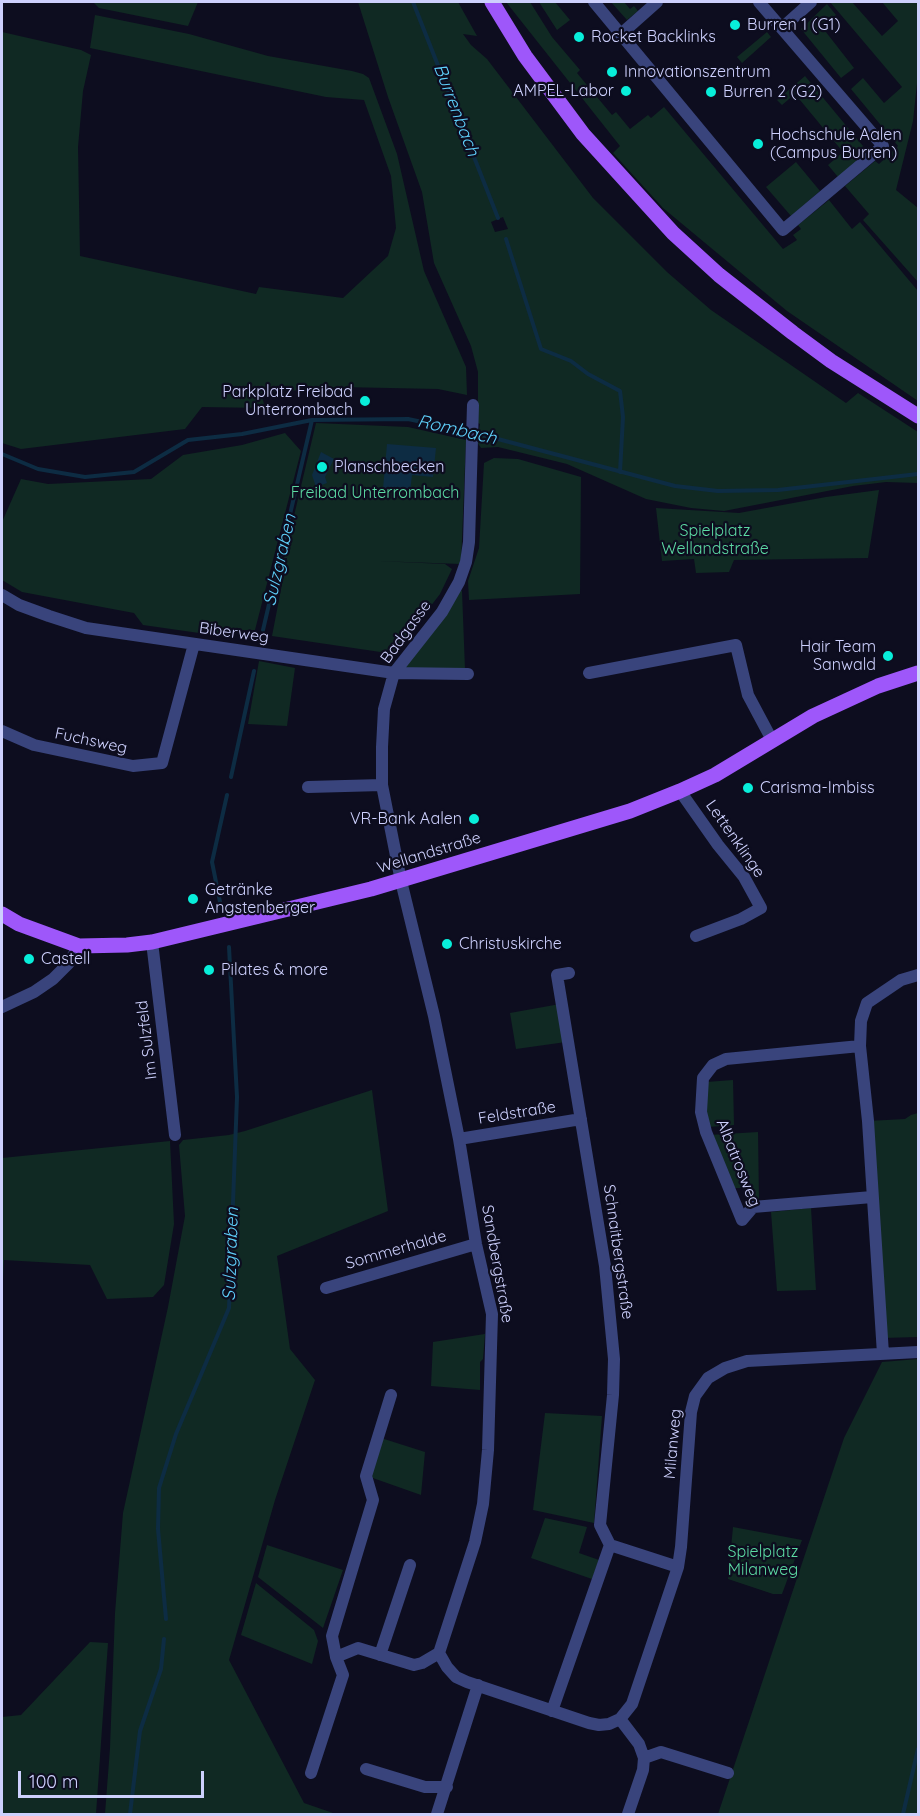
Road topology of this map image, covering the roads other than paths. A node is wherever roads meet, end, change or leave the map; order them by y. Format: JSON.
{"nodes":[{"id":1,"x":492,"y":2,"type":"edge"},
{"id":2,"x":594,"y":2,"type":"edge"},
{"id":3,"x":657,"y":2,"type":"edge"},
{"id":4,"x":759,"y":2,"type":"edge"},
{"id":5,"x":811,"y":2,"type":"edge"},
{"id":6,"x":782,"y":28,"type":"junction"},
{"id":7,"x":621,"y":34,"type":"junction"},
{"id":8,"x":472,"y":405,"type":"dead end"},
{"id":9,"x":918,"y":416,"type":"edge"},
{"id":10,"x":2,"y":595,"type":"edge"},
{"id":11,"x":194,"y":644,"type":"junction"},
{"id":12,"x":589,"y":672,"type":"dead end"},
{"id":13,"x":394,"y":673,"type":"junction"},
{"id":14,"x":918,"y":673,"type":"edge"},
{"id":15,"x":468,"y":674,"type":"dead end"},
{"id":16,"x":2,"y":731,"type":"edge"},
{"id":17,"x":772,"y":740,"type":"junction"},
{"id":18,"x":382,"y":785,"type":"junction"},
{"id":19,"x":308,"y":787,"type":"dead end"},
{"id":20,"x":680,"y":791,"type":"junction"},
{"id":21,"x":401,"y":881,"type":"junction"},
{"id":22,"x":2,"y":914,"type":"edge"},
{"id":23,"x":696,"y":936,"type":"dead end"},
{"id":24,"x":152,"y":942,"type":"junction"},
{"id":25,"x":79,"y":946,"type":"junction"},
{"id":26,"x":569,"y":973,"type":"dead end"},
{"id":27,"x":918,"y":975,"type":"edge"},
{"id":28,"x":2,"y":1007,"type":"edge"},
{"id":29,"x":860,"y":1046,"type":"junction"},
{"id":30,"x":581,"y":1119,"type":"junction"},
{"id":31,"x":175,"y":1135,"type":"dead end"},
{"id":32,"x":459,"y":1139,"type":"junction"},
{"id":33,"x":872,"y":1197,"type":"junction"},
{"id":34,"x":476,"y":1244,"type":"junction"},
{"id":35,"x":326,"y":1288,"type":"dead end"},
{"id":36,"x":918,"y":1352,"type":"edge"},
{"id":37,"x":883,"y":1354,"type":"junction"},
{"id":38,"x":391,"y":1395,"type":"dead end"},
{"id":39,"x":610,"y":1545,"type":"junction"},
{"id":40,"x":410,"y":1565,"type":"dead end"},
{"id":41,"x":678,"y":1567,"type":"junction"},
{"id":42,"x":439,"y":1653,"type":"junction"},
{"id":43,"x":380,"y":1655,"type":"junction"},
{"id":44,"x":336,"y":1657,"type":"junction"},
{"id":45,"x":478,"y":1685,"type":"junction"},
{"id":46,"x":552,"y":1711,"type":"junction"},
{"id":47,"x":620,"y":1719,"type":"junction"},
{"id":48,"x":644,"y":1758,"type":"junction"},
{"id":49,"x":366,"y":1769,"type":"dead end"},
{"id":50,"x":311,"y":1773,"type":"dead end"},
{"id":51,"x":728,"y":1773,"type":"dead end"},
{"id":52,"x":447,"y":1787,"type":"junction"},
{"id":53,"x":437,"y":1815,"type":"edge"},
{"id":54,"x":628,"y":1815,"type":"edge"}],
"edges":[{"from":1,"to":9,"type":"main road"},
{"from":2,"to":7,"type":"street"},
{"from":3,"to":7,"type":"street"},
{"from":4,"to":6,"type":"street"},
{"from":5,"to":6,"type":"street"},
{"from":6,"to":7,"type":"street"},
{"from":8,"to":13,"type":"street","name":"Badgasse"},
{"from":10,"to":11,"type":"street","name":"Biberweg"},
{"from":11,"to":13,"type":"street","name":"Biberweg"},
{"from":11,"to":16,"type":"street","name":"Fuchsweg"},
{"from":12,"to":17,"type":"street"},
{"from":13,"to":15,"type":"street","name":"Biberweg"},
{"from":13,"to":18,"type":"street","name":"Badgasse"},
{"from":14,"to":17,"type":"main road","name":"Wellandstraße"},
{"from":17,"to":20,"type":"main road","name":"Wellandstraße"},
{"from":18,"to":19,"type":"street"},
{"from":18,"to":21,"type":"street","name":"Badgasse"},
{"from":20,"to":21,"type":"main road","name":"Wellandstraße"},
{"from":20,"to":23,"type":"street","name":"Lettenklinge"},
{"from":21,"to":24,"type":"main road","name":"Wellandstraße"},
{"from":21,"to":32,"type":"street","name":"Sandbergstraße"},
{"from":22,"to":25,"type":"main road"},
{"from":24,"to":25,"type":"main road","name":"Wellandstraße"},
{"from":24,"to":31,"type":"street","name":"Im Sulzfeld"},
{"from":25,"to":28,"type":"street"},
{"from":26,"to":30,"type":"street","name":"Schnaitbergstraße"},
{"from":27,"to":29,"type":"street"},
{"from":29,"to":33,"type":"street"},
{"from":29,"to":33,"type":"street","name":"Albatrosweg"},
{"from":30,"to":32,"type":"street","name":"Feldstraße"},
{"from":30,"to":39,"type":"street","name":"Schnaitbergstraße"},
{"from":32,"to":34,"type":"street","name":"Sandbergstraße"},
{"from":33,"to":37,"type":"street"},
{"from":34,"to":35,"type":"street","name":"Sommerhalde"},
{"from":34,"to":42,"type":"street","name":"Sandbergstraße"},
{"from":36,"to":37,"type":"street","name":"Milanweg"},
{"from":37,"to":41,"type":"street","name":"Milanweg"},
{"from":38,"to":44,"type":"street"},
{"from":39,"to":41,"type":"street"},
{"from":39,"to":46,"type":"street"},
{"from":40,"to":43,"type":"street"},
{"from":41,"to":47,"type":"street","name":"Milanweg"},
{"from":42,"to":43,"type":"street"},
{"from":42,"to":45,"type":"street"},
{"from":43,"to":44,"type":"street"},
{"from":44,"to":50,"type":"street"},
{"from":45,"to":46,"type":"street"},
{"from":45,"to":52,"type":"street"},
{"from":46,"to":47,"type":"street"},
{"from":47,"to":48,"type":"street"},
{"from":48,"to":51,"type":"street"},
{"from":48,"to":54,"type":"street"},
{"from":49,"to":52,"type":"street"},
{"from":52,"to":53,"type":"street"}]}
